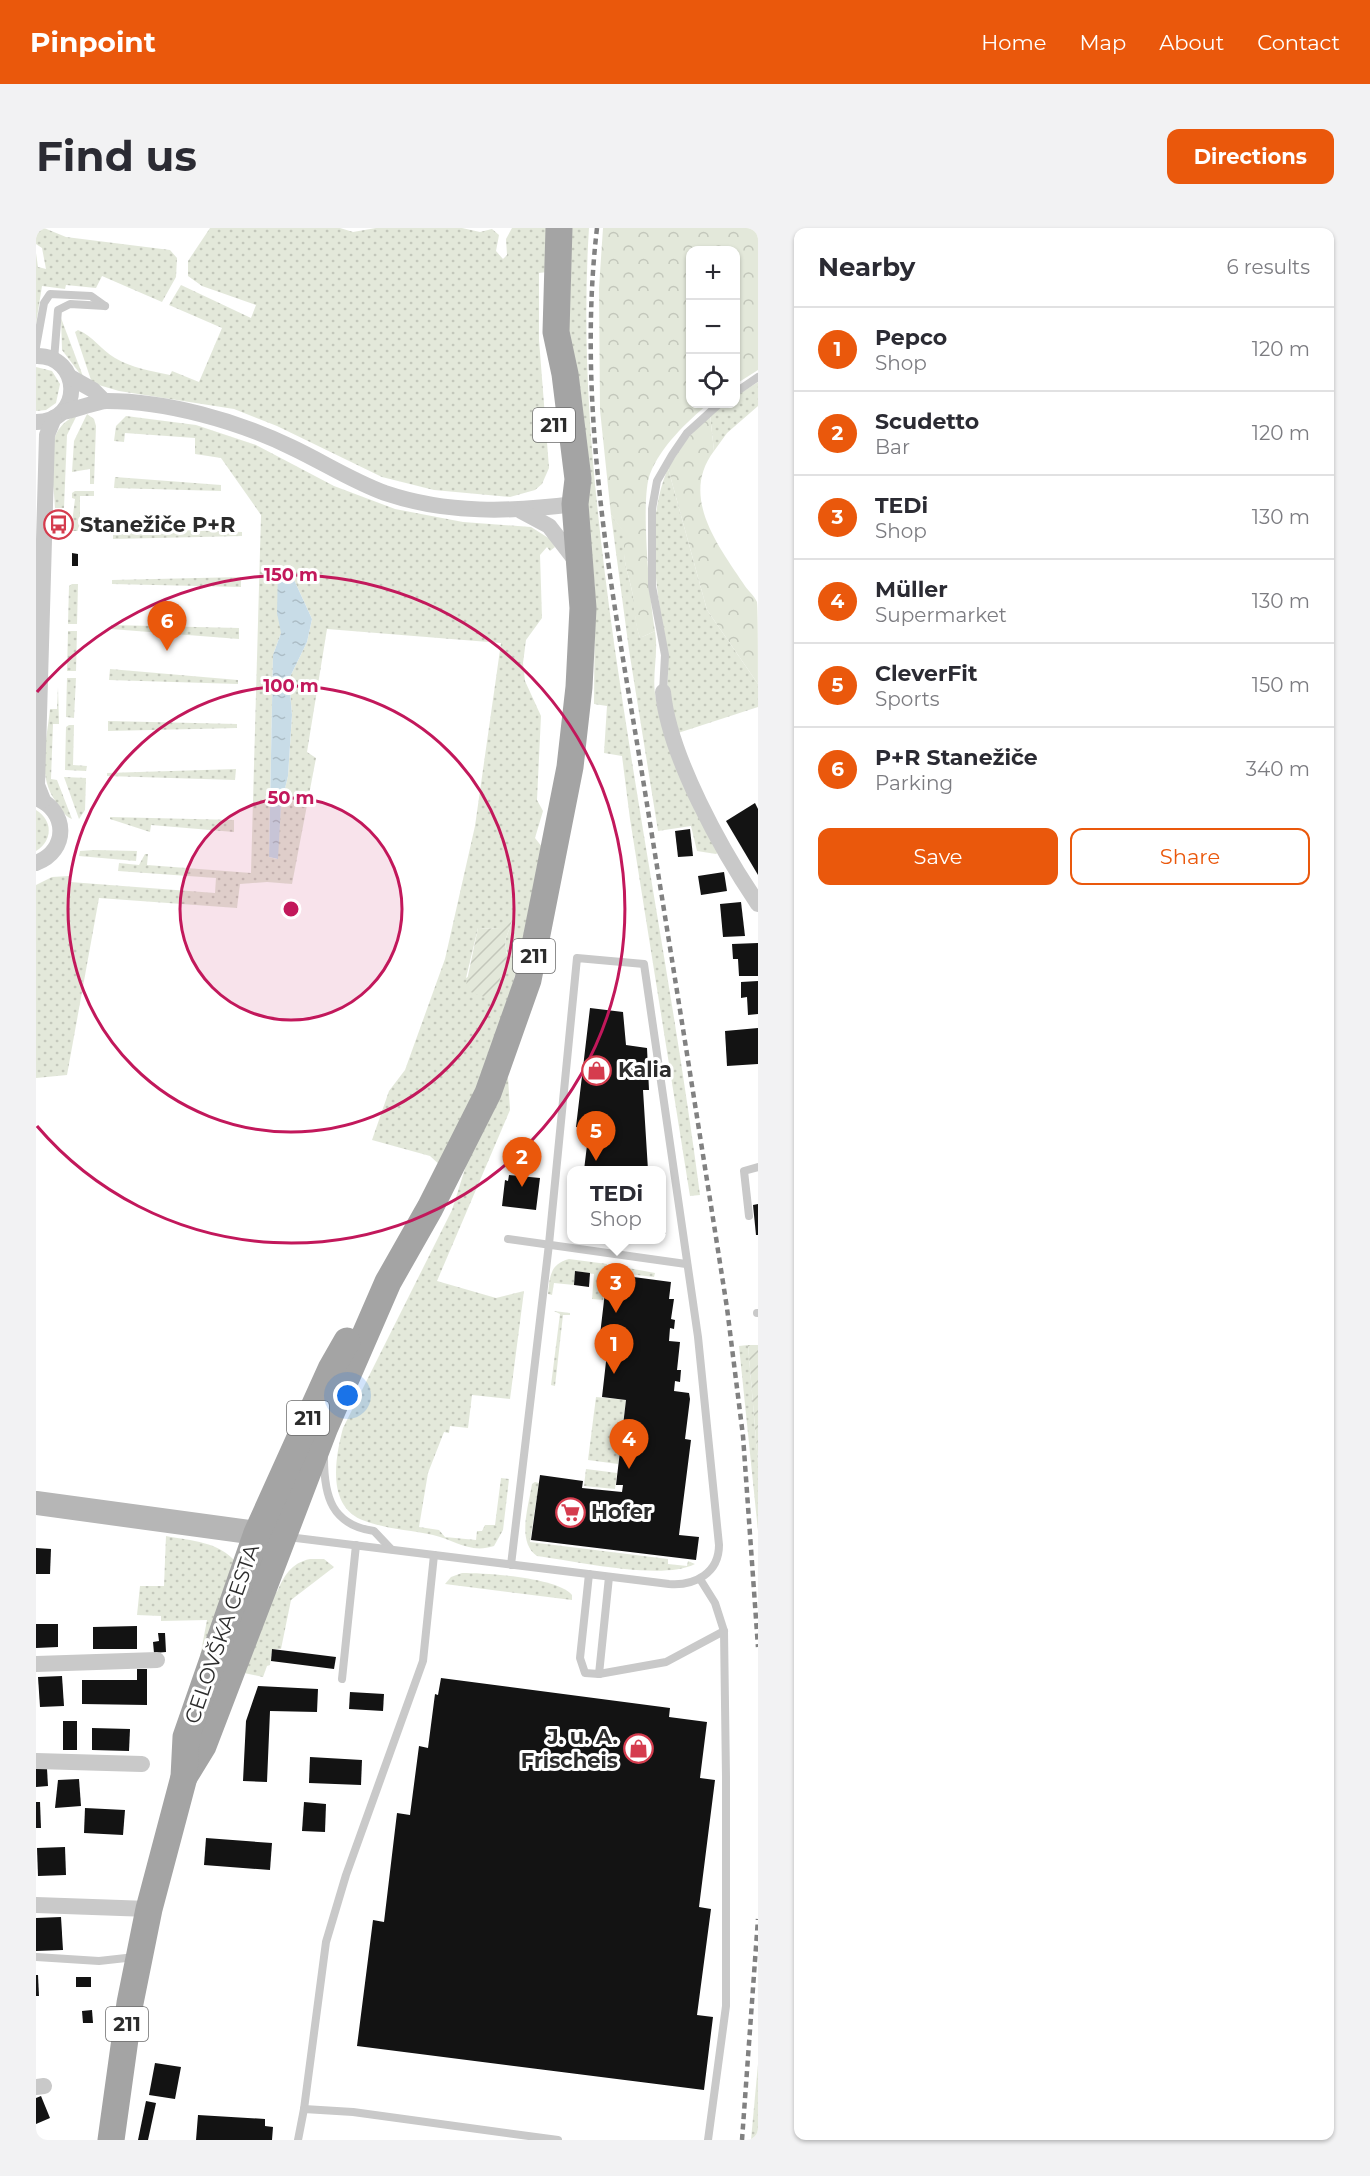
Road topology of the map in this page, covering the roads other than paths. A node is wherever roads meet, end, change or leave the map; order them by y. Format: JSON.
{"nodes":[{"id":1,"x":559,"y":228,"type":"edge"},
{"id":2,"x":36,"y":346,"type":"edge"},
{"id":3,"x":36,"y":356,"type":"edge"},
{"id":4,"x":54,"y":360,"type":"junction"},
{"id":5,"x":70,"y":377,"type":"junction"},
{"id":6,"x":758,"y":377,"type":"edge"},
{"id":7,"x":740,"y":389,"type":"edge"},
{"id":8,"x":104,"y":401,"type":"junction"},
{"id":9,"x":715,"y":408,"type":"edge"},
{"id":10,"x":58,"y":415,"type":"junction"},
{"id":11,"x":36,"y":422,"type":"edge"},
{"id":12,"x":575,"y":504,"type":"junction"},
{"id":13,"x":520,"y":511,"type":"junction"},
{"id":14,"x":581,"y":570,"type":"junction"},
{"id":15,"x":663,"y":692,"type":"joint"},
{"id":16,"x":39,"y":799,"type":"edge"},
{"id":17,"x":36,"y":863,"type":"edge"},
{"id":18,"x":757,"y":900,"type":"edge"},
{"id":19,"x":758,"y":1167,"type":"edge"},
{"id":20,"x":748,"y":1216,"type":"dead end"},
{"id":21,"x":508,"y":1239,"type":"dead end"},
{"id":22,"x":549,"y":1244,"type":"junction"},
{"id":23,"x":686,"y":1264,"type":"junction"},
{"id":24,"x":388,"y":1282,"type":"junction"},
{"id":25,"x":339,"y":1397,"type":"junction"},
{"id":26,"x":36,"y":1503,"type":"edge"},
{"id":27,"x":269,"y":1535,"type":"junction"},
{"id":28,"x":356,"y":1545,"type":"junction"},
{"id":29,"x":391,"y":1549,"type":"junction"},
{"id":30,"x":435,"y":1555,"type":"junction"},
{"id":31,"x":511,"y":1564,"type":"junction"},
{"id":32,"x":589,"y":1574,"type":"junction"},
{"id":33,"x":609,"y":1577,"type":"junction"},
{"id":34,"x":700,"y":1579,"type":"junction"},
{"id":35,"x":724,"y":1632,"type":"junction"},
{"id":36,"x":157,"y":1660,"type":"dead end"},
{"id":37,"x":36,"y":1664,"type":"edge"},
{"id":38,"x":599,"y":1674,"type":"junction"},
{"id":39,"x":342,"y":1679,"type":"dead end"},
{"id":40,"x":36,"y":1761,"type":"edge"},
{"id":41,"x":142,"y":1764,"type":"dead end"},
{"id":42,"x":36,"y":1905,"type":"edge"},
{"id":43,"x":149,"y":1909,"type":"junction"},
{"id":44,"x":139,"y":1956,"type":"junction"},
{"id":45,"x":36,"y":1957,"type":"edge"},
{"id":46,"x":304,"y":2109,"type":"junction"},
{"id":47,"x":111,"y":2140,"type":"edge"},
{"id":48,"x":298,"y":2140,"type":"edge"},
{"id":49,"x":558,"y":2140,"type":"edge"},
{"id":50,"x":708,"y":2140,"type":"edge"}],
"edges":[{"from":1,"to":12,"type":"main road","number":"211"},
{"from":2,"to":4,"type":"lane"},
{"from":3,"to":4,"type":"street"},
{"from":4,"to":5,"type":"street"},
{"from":5,"to":8,"type":"street"},
{"from":5,"to":10,"type":"street"},
{"from":6,"to":7,"type":"lane"},
{"from":8,"to":10,"type":"street"},
{"from":8,"to":13,"type":"street"},
{"from":9,"to":15,"type":"lane"},
{"from":10,"to":11,"type":"street"},
{"from":10,"to":16,"type":"street"},
{"from":12,"to":13,"type":"street"},
{"from":12,"to":14,"type":"main road","number":"211"},
{"from":13,"to":14,"type":"street"},
{"from":14,"to":24,"type":"main road","number":"211"},
{"from":15,"to":18,"type":"street"},
{"from":16,"to":17,"type":"street"},
{"from":19,"to":20,"type":"lane"},
{"from":21,"to":22,"type":"lane"},
{"from":22,"to":23,"type":"lane"},
{"from":22,"to":23,"type":"lane"},
{"from":22,"to":31,"type":"lane"},
{"from":23,"to":34,"type":"lane"},
{"from":24,"to":25,"type":"main road","number":"211"},
{"from":24,"to":27,"type":"main road","number":"211"},
{"from":25,"to":27,"type":"main road","number":"211"},
{"from":25,"to":29,"type":"lane"},
{"from":26,"to":27,"type":"street","name":"CELOVŠKA CESTA"},
{"from":27,"to":28,"type":"lane"},
{"from":27,"to":43,"type":"main road","name":"CELOVŠKA CESTA","number":"211"},
{"from":28,"to":29,"type":"lane"},
{"from":28,"to":39,"type":"lane"},
{"from":29,"to":30,"type":"lane"},
{"from":30,"to":31,"type":"lane"},
{"from":30,"to":46,"type":"lane"},
{"from":31,"to":32,"type":"lane"},
{"from":32,"to":33,"type":"lane"},
{"from":32,"to":38,"type":"lane"},
{"from":33,"to":34,"type":"lane"},
{"from":33,"to":38,"type":"lane"},
{"from":34,"to":35,"type":"lane"},
{"from":35,"to":38,"type":"lane"},
{"from":35,"to":50,"type":"lane"},
{"from":36,"to":37,"type":"street"},
{"from":40,"to":41,"type":"street"},
{"from":42,"to":43,"type":"street"},
{"from":43,"to":44,"type":"main road","name":"CELOVŠKA CESTA","number":"211"},
{"from":44,"to":45,"type":"lane"},
{"from":44,"to":47,"type":"main road","name":"CELOVŠKA CESTA","number":"211"},
{"from":46,"to":48,"type":"lane"},
{"from":46,"to":49,"type":"lane"}]}
